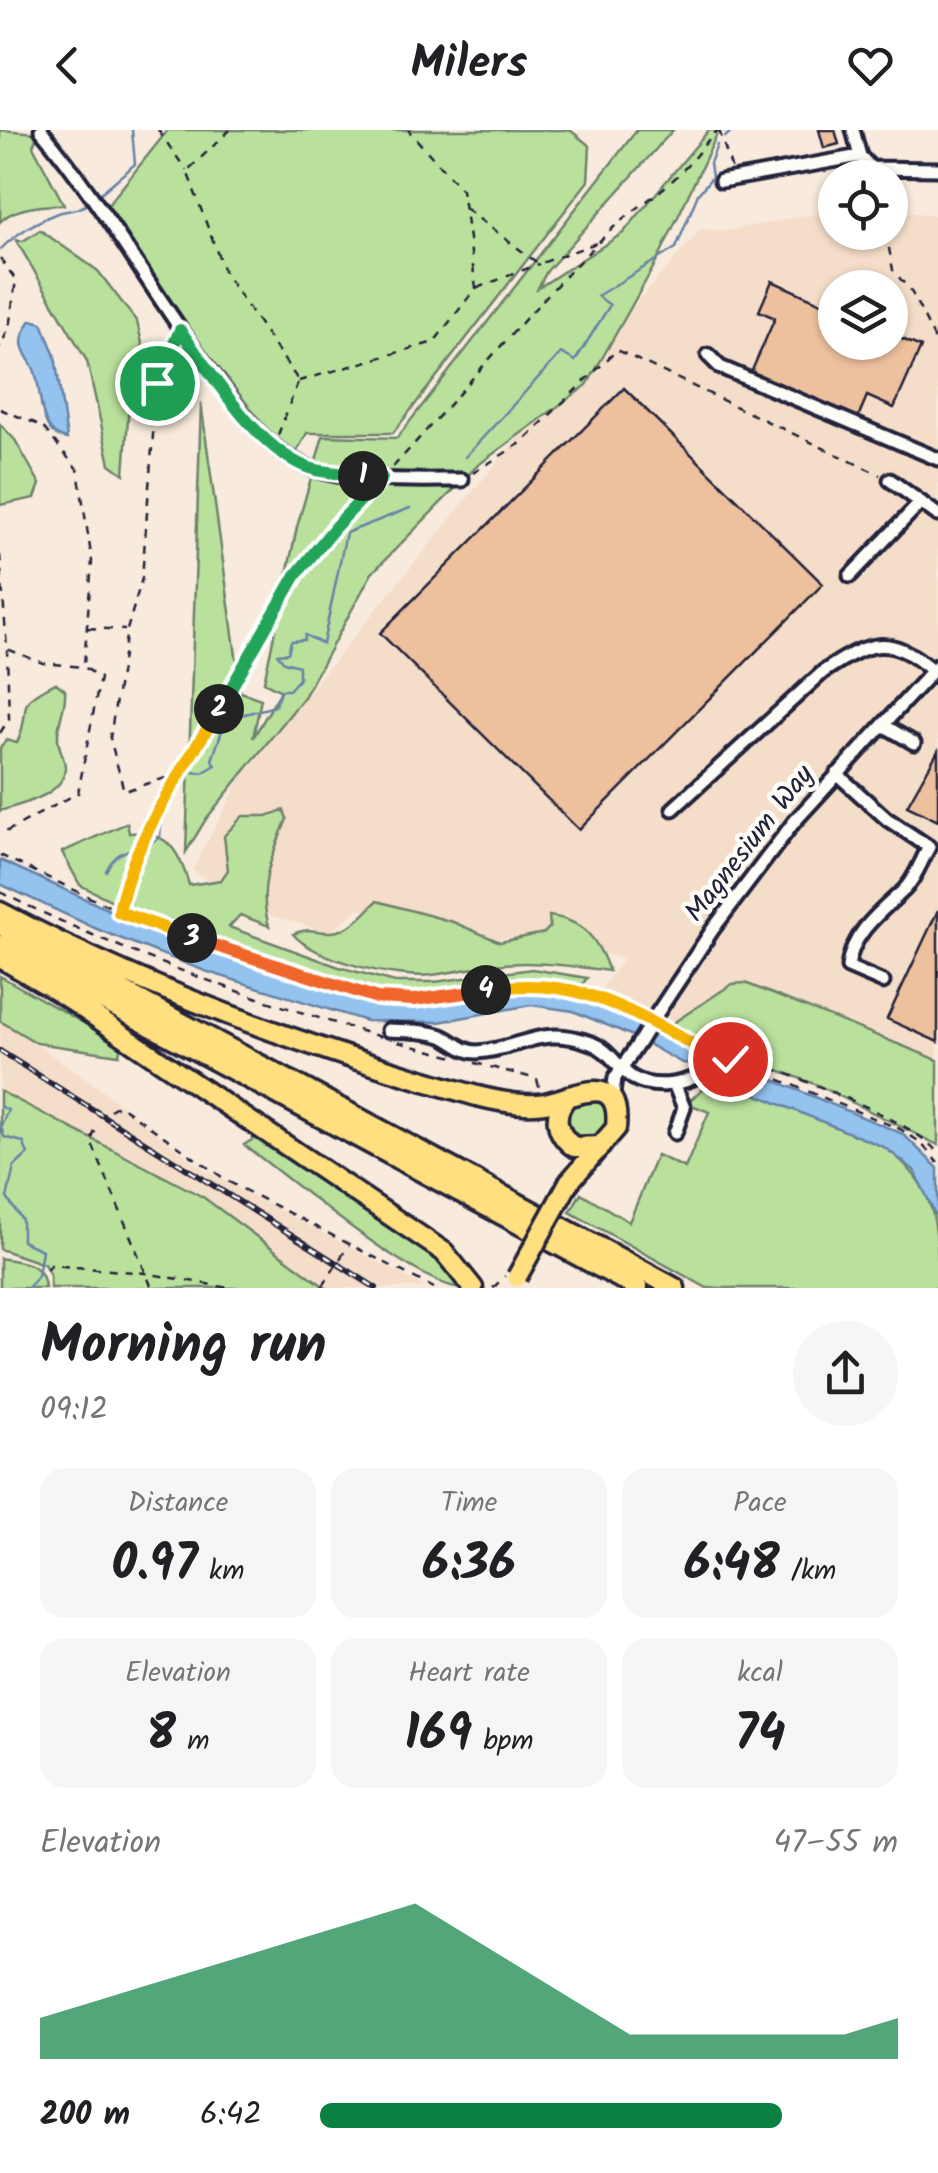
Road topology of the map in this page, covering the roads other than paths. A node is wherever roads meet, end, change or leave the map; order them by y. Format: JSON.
{"nodes":[{"id":1,"x":41,"y":130,"type":"edge"},
{"id":2,"x":853,"y":130,"type":"edge"},
{"id":3,"x":865,"y":160,"type":"edge"},
{"id":4,"x":938,"y":169,"type":"edge"},
{"id":5,"x":818,"y":171,"type":"edge"},
{"id":6,"x":908,"y":173,"type":"edge"},
{"id":7,"x":728,"y":178,"type":"road end"},
{"id":8,"x":708,"y":355,"type":"dead end"},
{"id":9,"x":938,"y":460,"type":"edge"},
{"id":10,"x":462,"y":480,"type":"road end"},
{"id":11,"x":890,"y":480,"type":"road end"},
{"id":12,"x":921,"y":502,"type":"junction"},
{"id":13,"x":938,"y":515,"type":"edge"},
{"id":14,"x":850,"y":576,"type":"dead end"},
{"id":15,"x":936,"y":668,"type":"edge"},
{"id":16,"x":883,"y":725,"type":"junction"},
{"id":17,"x":914,"y":743,"type":"dead end"},
{"id":18,"x":837,"y":774,"type":"junction"},
{"id":19,"x":673,"y":809,"type":"dead end"},
{"id":20,"x":0,"y":912,"type":"edge"},
{"id":21,"x":0,"y":926,"type":"edge"},
{"id":22,"x":0,"y":945,"type":"edge"},
{"id":23,"x":0,"y":958,"type":"edge"},
{"id":24,"x":882,"y":982,"type":"dead end"},
{"id":25,"x":388,"y":1030,"type":"dead end"},
{"id":26,"x":621,"y":1068,"type":"junction"},
{"id":27,"x":700,"y":1074,"type":"dead end"},
{"id":28,"x":674,"y":1084,"type":"junction"},
{"id":29,"x":576,"y":1092,"type":"junction"},
{"id":30,"x":612,"y":1102,"type":"junction"},
{"id":31,"x":675,"y":1132,"type":"dead end"},
{"id":32,"x":566,"y":1141,"type":"junction"},
{"id":33,"x":602,"y":1146,"type":"junction"},
{"id":34,"x":569,"y":1182,"type":"junction"},
{"id":35,"x":512,"y":1279,"type":"edge"},
{"id":36,"x":472,"y":1288,"type":"edge"},
{"id":37,"x":638,"y":1288,"type":"edge"},
{"id":38,"x":675,"y":1288,"type":"edge"}],
"edges":[{"from":1,"to":10,"type":"street"},
{"from":2,"to":3,"type":"street"},
{"from":4,"to":6,"type":"street"},
{"from":5,"to":7,"type":"street"},
{"from":8,"to":9,"type":"street"},
{"from":11,"to":12,"type":"street"},
{"from":12,"to":13,"type":"street"},
{"from":12,"to":14,"type":"street"},
{"from":15,"to":16,"type":"street","name":"Magnesium Way"},
{"from":15,"to":19,"type":"street"},
{"from":16,"to":17,"type":"street"},
{"from":16,"to":18,"type":"street","name":"Magnesium Way"},
{"from":18,"to":24,"type":"street"},
{"from":18,"to":26,"type":"street","name":"Magnesium Way","bridge":true},
{"from":20,"to":29,"type":"highway"},
{"from":21,"to":38,"type":"highway"},
{"from":22,"to":37,"type":"highway"},
{"from":23,"to":36,"type":"highway"},
{"from":25,"to":26,"type":"street"},
{"from":26,"to":28,"type":"street"},
{"from":26,"to":29,"type":"street","name":"Magnesium Way"},
{"from":26,"to":30,"type":"street","name":"Magnesium Way"},
{"from":27,"to":28,"type":"street"},
{"from":28,"to":31,"type":"street"},
{"from":29,"to":30,"type":"highway"},
{"from":29,"to":32,"type":"highway"},
{"from":30,"to":33,"type":"highway"},
{"from":32,"to":33,"type":"highway"},
{"from":32,"to":34,"type":"highway"},
{"from":33,"to":34,"type":"highway"},
{"from":34,"to":35,"type":"highway","bridge":true}]}
